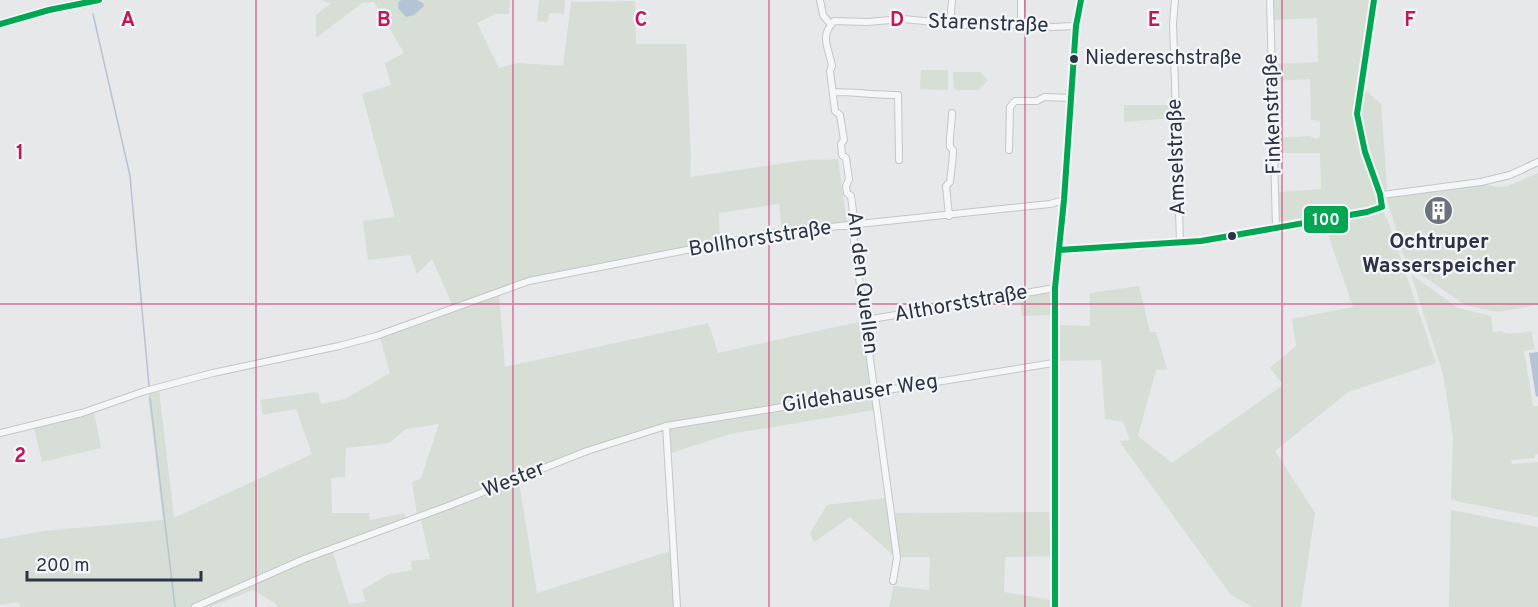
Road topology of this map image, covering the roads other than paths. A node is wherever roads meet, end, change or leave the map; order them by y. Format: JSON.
{"nodes":[{"id":1,"x":99,"y":0,"type":"edge"},
{"id":2,"x":820,"y":0,"type":"edge"},
{"id":3,"x":952,"y":0,"type":"edge"},
{"id":4,"x":1020,"y":0,"type":"edge"},
{"id":5,"x":1081,"y":0,"type":"edge"},
{"id":6,"x":1175,"y":0,"type":"edge"},
{"id":7,"x":1270,"y":0,"type":"edge"},
{"id":8,"x":1374,"y":0,"type":"edge"},
{"id":9,"x":0,"y":24,"type":"edge"},
{"id":10,"x":950,"y":24,"type":"junction"},
{"id":11,"x":1020,"y":24,"type":"junction"},
{"id":12,"x":831,"y":25,"type":"junction"},
{"id":13,"x":1076,"y":26,"type":"junction"},
{"id":14,"x":833,"y":92,"type":"junction"},
{"id":15,"x":1071,"y":98,"type":"junction"},
{"id":16,"x":952,"y":113,"type":"dead end"},
{"id":17,"x":1009,"y":150,"type":"dead end"},
{"id":18,"x":898,"y":160,"type":"dead end"},
{"id":19,"x":1538,"y":162,"type":"edge"},
{"id":20,"x":1382,"y":195,"type":"junction"},
{"id":21,"x":1064,"y":200,"type":"junction"},
{"id":22,"x":949,"y":216,"type":"junction"},
{"id":23,"x":852,"y":226,"type":"junction"},
{"id":24,"x":1276,"y":228,"type":"junction"},
{"id":25,"x":1180,"y":242,"type":"junction"},
{"id":26,"x":1059,"y":250,"type":"junction"},
{"id":27,"x":1055,"y":288,"type":"junction"},
{"id":28,"x":867,"y":320,"type":"junction"},
{"id":29,"x":1053,"y":363,"type":"junction"},
{"id":30,"x":876,"y":392,"type":"junction"},
{"id":31,"x":666,"y":426,"type":"junction"},
{"id":32,"x":0,"y":433,"type":"edge"},
{"id":33,"x":893,"y":580,"type":"dead end"},
{"id":34,"x":195,"y":607,"type":"edge"},
{"id":35,"x":677,"y":607,"type":"edge"},
{"id":36,"x":1055,"y":607,"type":"edge"}],
"edges":[{"from":1,"to":9,"type":"main road"},
{"from":2,"to":12,"type":"street","name":"An den Quellen"},
{"from":3,"to":10,"type":"street"},
{"from":4,"to":11,"type":"street"},
{"from":5,"to":13,"type":"street"},
{"from":6,"to":25,"type":"street","name":"Amselstraße"},
{"from":7,"to":24,"type":"street","name":"Finkenstraße"},
{"from":8,"to":20,"type":"street"},
{"from":10,"to":11,"type":"street","name":"Starenstraße"},
{"from":10,"to":12,"type":"street","name":"Starenstraße"},
{"from":11,"to":13,"type":"street","name":"Starenstraße"},
{"from":12,"to":14,"type":"street","name":"An den Quellen"},
{"from":13,"to":15,"type":"street"},
{"from":14,"to":18,"type":"street"},
{"from":14,"to":23,"type":"street","name":"An den Quellen"},
{"from":15,"to":17,"type":"street"},
{"from":15,"to":21,"type":"street"},
{"from":16,"to":22,"type":"street"},
{"from":19,"to":20,"type":"street"},
{"from":20,"to":24,"type":"street"},
{"from":21,"to":22,"type":"street","name":"Bollhorststraße"},
{"from":21,"to":26,"type":"street"},
{"from":22,"to":23,"type":"street","name":"Bollhorststraße"},
{"from":23,"to":28,"type":"street","name":"An den Quellen"},
{"from":23,"to":32,"type":"street","name":"Bollhorststraße"},
{"from":24,"to":25,"type":"street"},
{"from":25,"to":26,"type":"street"},
{"from":26,"to":27,"type":"street"},
{"from":27,"to":28,"type":"street","name":"Althorststraße"},
{"from":27,"to":29,"type":"street"},
{"from":28,"to":30,"type":"street","name":"An den Quellen"},
{"from":29,"to":30,"type":"street","name":"Gildehauser Weg"},
{"from":29,"to":36,"type":"street"},
{"from":30,"to":31,"type":"street","name":"Gildehauser Weg"},
{"from":30,"to":33,"type":"street","name":"An den Quellen"},
{"from":31,"to":34,"type":"street","name":"Wester"},
{"from":31,"to":35,"type":"street"}]}
